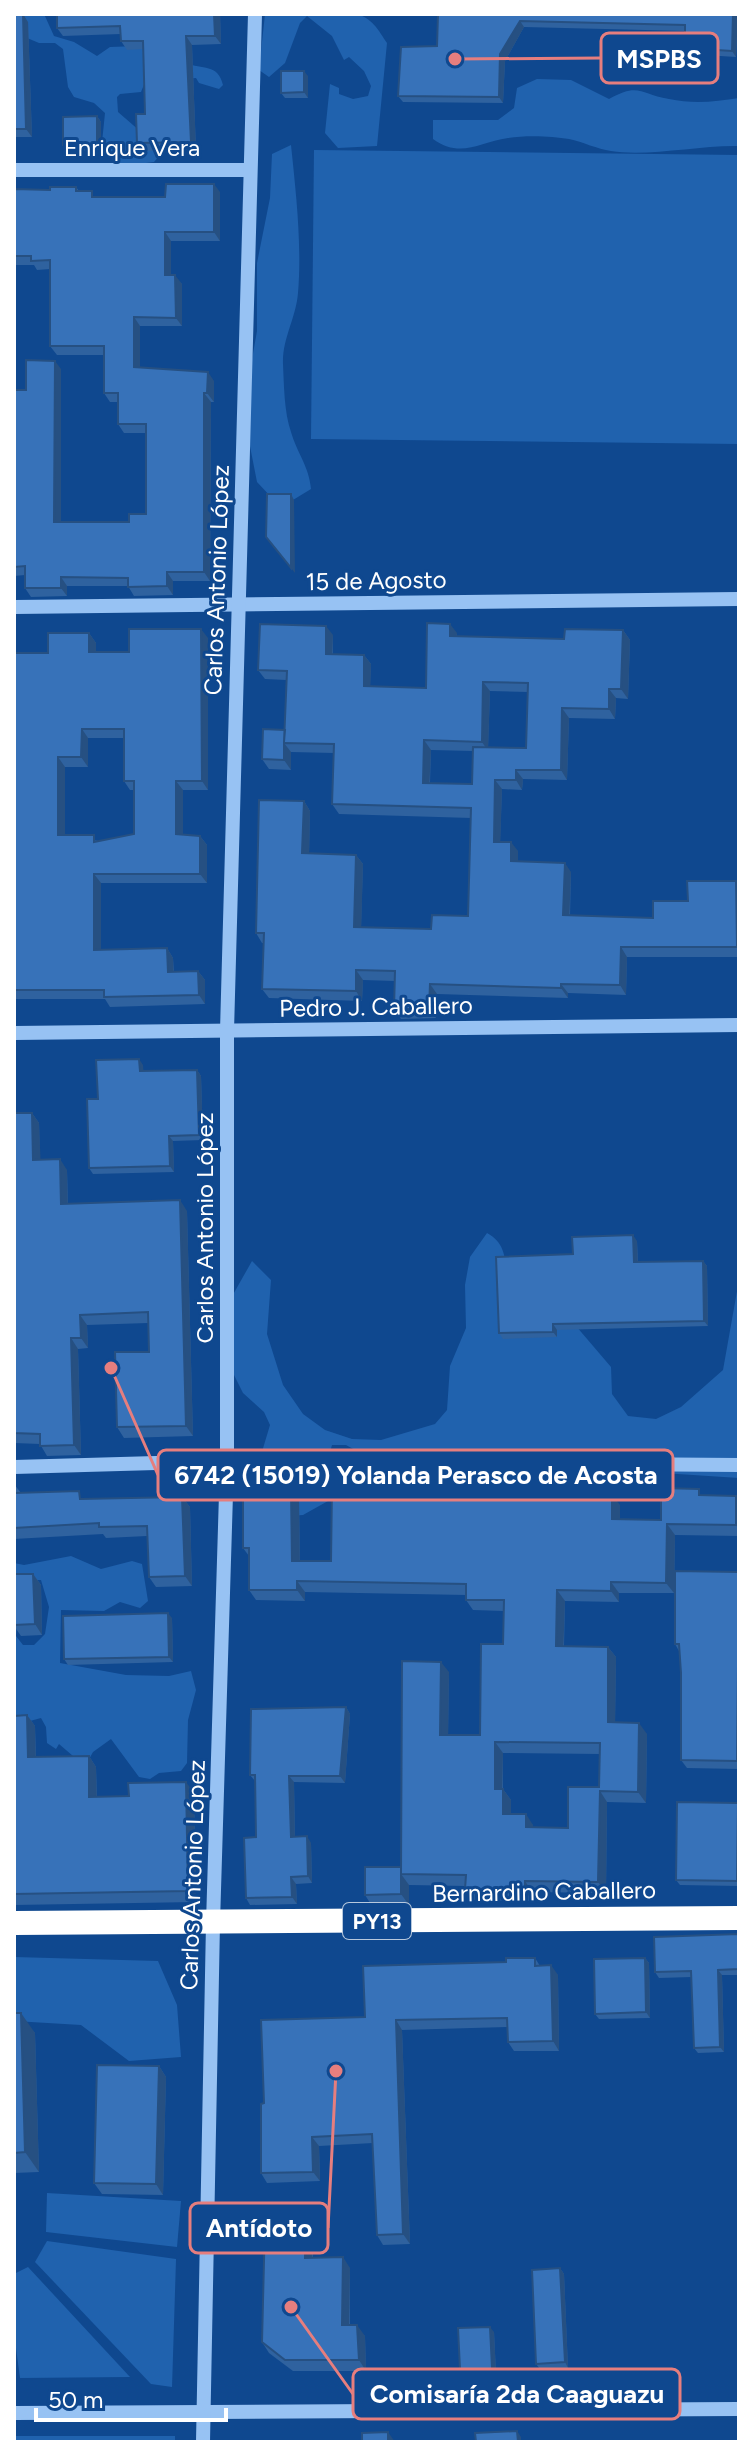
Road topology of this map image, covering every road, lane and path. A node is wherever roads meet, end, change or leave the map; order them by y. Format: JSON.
{"nodes":[{"id":1,"x":255,"y":14,"type":"edge"},
{"id":2,"x":14,"y":170,"type":"edge"},
{"id":3,"x":250,"y":170,"type":"junction"},
{"id":4,"x":739,"y":599,"type":"edge"},
{"id":5,"x":238,"y":604,"type":"junction"},
{"id":6,"x":14,"y":607,"type":"edge"},
{"id":7,"x":739,"y":1025,"type":"edge"},
{"id":8,"x":227,"y":1031,"type":"junction"},
{"id":9,"x":14,"y":1033,"type":"edge"},
{"id":10,"x":227,"y":1461,"type":"junction"},
{"id":11,"x":739,"y":1465,"type":"edge"},
{"id":12,"x":14,"y":1467,"type":"edge"},
{"id":13,"x":739,"y":1918,"type":"edge"},
{"id":14,"x":14,"y":1923,"type":"edge"},
{"id":15,"x":213,"y":1923,"type":"junction"},
{"id":16,"x":739,"y":2409,"type":"edge"},
{"id":17,"x":203,"y":2412,"type":"junction"},
{"id":18,"x":14,"y":2413,"type":"edge"},
{"id":19,"x":203,"y":2442,"type":"edge"}],
"edges":[{"from":1,"to":3,"type":"street","name":"Carlos Antonio López"},
{"from":2,"to":3,"type":"street","name":"Enrique Vera"},
{"from":3,"to":5,"type":"street","name":"Carlos Antonio López"},
{"from":4,"to":5,"type":"street","name":"15 de Agosto"},
{"from":5,"to":6,"type":"street","name":"15 de Agosto"},
{"from":5,"to":8,"type":"street","name":"Carlos Antonio López"},
{"from":7,"to":8,"type":"street","name":"Pedro J. Caballero"},
{"from":8,"to":9,"type":"street","name":"Pedro J. Caballero"},
{"from":8,"to":10,"type":"street","name":"Carlos Antonio López"},
{"from":10,"to":11,"type":"street"},
{"from":10,"to":12,"type":"street"},
{"from":10,"to":15,"type":"street","name":"Carlos Antonio López"},
{"from":13,"to":15,"type":"highway","name":"Bernardino Caballero","number":"PY13"},
{"from":14,"to":15,"type":"highway","name":"Bernardino Caballero","number":"PY13"},
{"from":15,"to":17,"type":"street","name":"Carlos Antonio López"},
{"from":16,"to":17,"type":"street"},
{"from":17,"to":18,"type":"street"},
{"from":17,"to":19,"type":"street","name":"Carlos Antonio López"}]}
